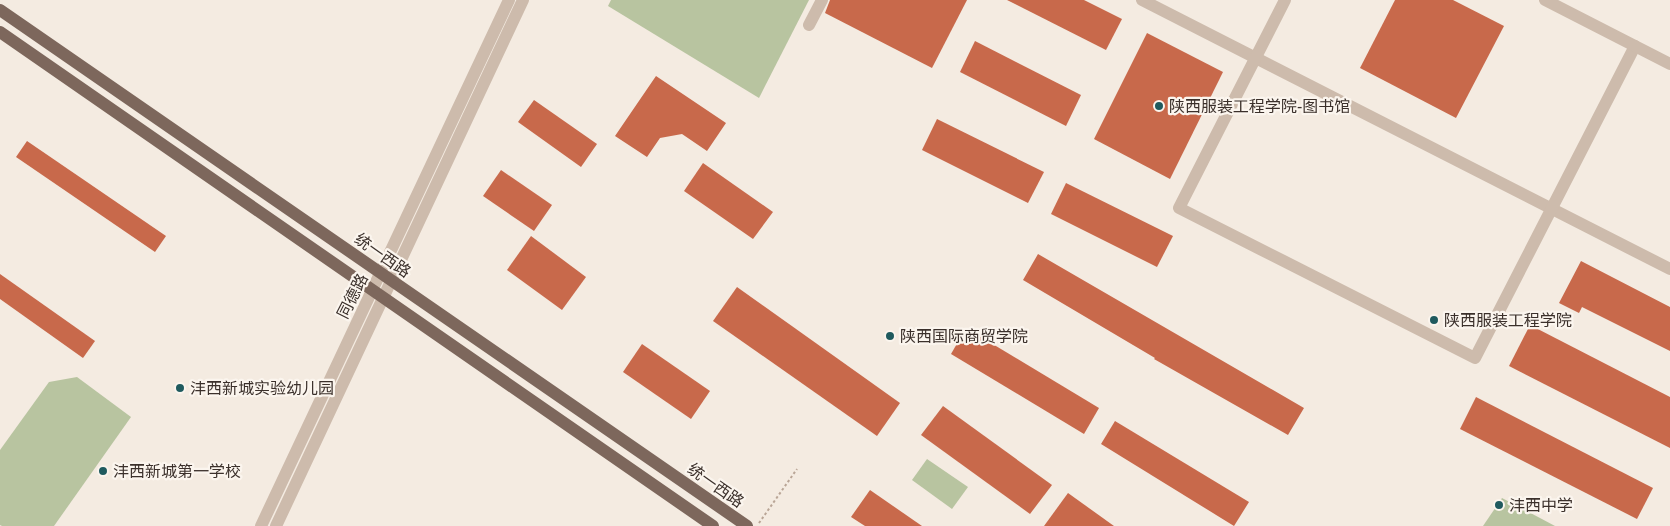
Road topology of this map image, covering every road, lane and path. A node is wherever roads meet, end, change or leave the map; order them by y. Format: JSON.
{"nodes":[{"id":1,"x":509,"y":0,"type":"edge"},
{"id":2,"x":523,"y":0,"type":"edge"},
{"id":3,"x":822,"y":0,"type":"edge"},
{"id":4,"x":1142,"y":0,"type":"edge"},
{"id":5,"x":1285,"y":0,"type":"edge"},
{"id":6,"x":1545,"y":0,"type":"edge"},
{"id":7,"x":0,"y":10,"type":"edge"},
{"id":8,"x":809,"y":24,"type":"dead end"},
{"id":9,"x":0,"y":32,"type":"edge"},
{"id":10,"x":1634,"y":46,"type":"junction"},
{"id":11,"x":1255,"y":58,"type":"junction"},
{"id":12,"x":1670,"y":64,"type":"edge"},
{"id":13,"x":1551,"y":208,"type":"junction"},
{"id":14,"x":1670,"y":269,"type":"edge"},
{"id":15,"x":381,"y":274,"type":"junction"},
{"id":16,"x":392,"y":281,"type":"junction"},
{"id":17,"x":372,"y":289,"type":"junction"},
{"id":18,"x":382,"y":297,"type":"junction"},
{"id":19,"x":797,"y":469,"type":"dead end"},
{"id":20,"x":699,"y":522,"type":"edge"},
{"id":21,"x":261,"y":526,"type":"edge"},
{"id":22,"x":276,"y":526,"type":"edge"},
{"id":23,"x":713,"y":526,"type":"edge"},
{"id":24,"x":747,"y":526,"type":"edge"},
{"id":25,"x":757,"y":526,"type":"edge"}],
"edges":[{"from":1,"to":15,"type":"street","name":"同德路"},
{"from":2,"to":16,"type":"street","name":"同德路"},
{"from":3,"to":8,"type":"street"},
{"from":4,"to":11,"type":"street"},
{"from":5,"to":11,"type":"street"},
{"from":6,"to":10,"type":"street"},
{"from":7,"to":15,"type":"main road","name":"统一西路"},
{"from":9,"to":17,"type":"main road"},
{"from":10,"to":12,"type":"street"},
{"from":10,"to":13,"type":"street"},
{"from":11,"to":13,"type":"street"},
{"from":11,"to":13,"type":"street"},
{"from":13,"to":14,"type":"street"},
{"from":15,"to":16,"type":"main road","name":"统一西路"},
{"from":15,"to":17,"type":"street","name":"同德路"},
{"from":16,"to":18,"type":"street","name":"同德路"},
{"from":16,"to":24,"type":"main road","name":"统一西路"},
{"from":17,"to":18,"type":"main road"},
{"from":17,"to":21,"type":"street","name":"同德路"},
{"from":18,"to":20,"type":"main road"},
{"from":18,"to":22,"type":"street","name":"同德路"},
{"from":19,"to":25,"type":"path"},
{"from":20,"to":23,"type":"main road"}]}
